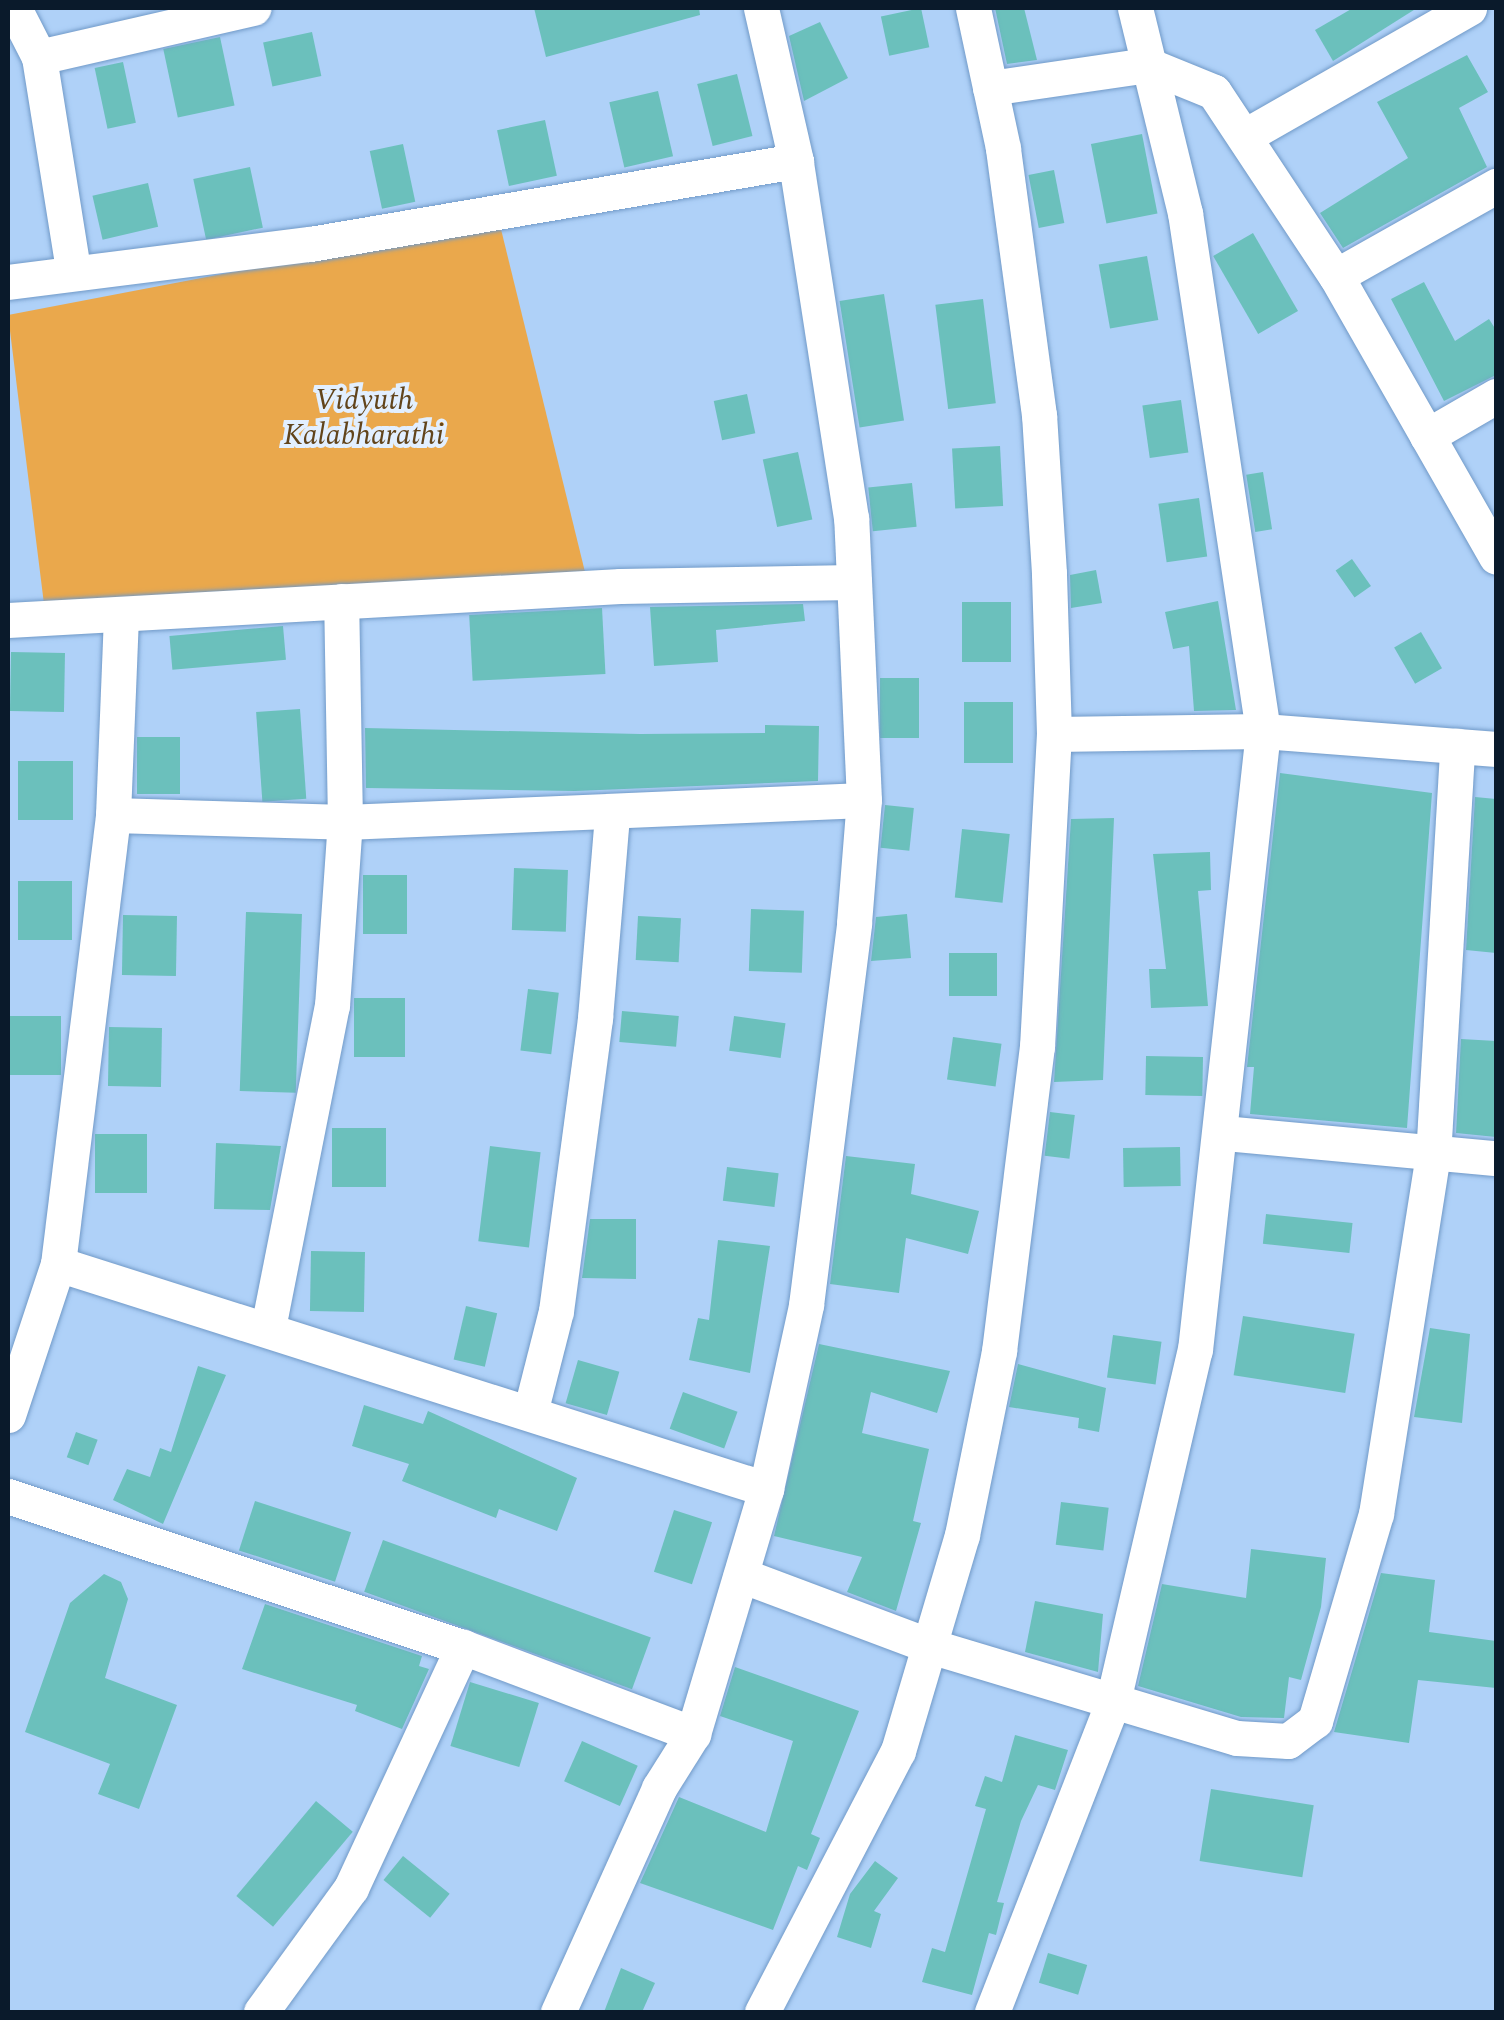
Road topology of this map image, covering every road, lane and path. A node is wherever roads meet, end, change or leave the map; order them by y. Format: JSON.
{"nodes":[{"id":1,"x":14,"y":8,"type":"edge"},
{"id":2,"x":253,"y":8,"type":"edge"},
{"id":3,"x":761,"y":8,"type":"edge"},
{"id":4,"x":973,"y":8,"type":"edge"},
{"id":5,"x":1135,"y":8,"type":"edge"},
{"id":6,"x":1469,"y":8,"type":"edge"},
{"id":7,"x":39,"y":58,"type":"junction"},
{"id":8,"x":1148,"y":65,"type":"junction"},
{"id":9,"x":990,"y":88,"type":"junction"},
{"id":10,"x":1244,"y":136,"type":"junction"},
{"id":11,"x":796,"y":160,"type":"junction"},
{"id":12,"x":1496,"y":186,"type":"edge"},
{"id":13,"x":73,"y":270,"type":"junction"},
{"id":14,"x":1336,"y":276,"type":"junction"},
{"id":15,"x":8,"y":282,"type":"edge"},
{"id":16,"x":1496,"y":396,"type":"edge"},
{"id":17,"x":1427,"y":436,"type":"junction"},
{"id":18,"x":1496,"y":556,"type":"edge"},
{"id":19,"x":854,"y":582,"type":"junction"},
{"id":20,"x":342,"y":601,"type":"junction"},
{"id":21,"x":121,"y":615,"type":"junction"},
{"id":22,"x":8,"y":620,"type":"edge"},
{"id":23,"x":1263,"y":731,"type":"junction"},
{"id":24,"x":1054,"y":734,"type":"junction"},
{"id":25,"x":1457,"y":746,"type":"junction"},
{"id":26,"x":1496,"y":750,"type":"edge"},
{"id":27,"x":864,"y":800,"type":"junction"},
{"id":28,"x":612,"y":814,"type":"junction"},
{"id":29,"x":113,"y":815,"type":"junction"},
{"id":30,"x":346,"y":822,"type":"junction"},
{"id":31,"x":1224,"y":1134,"type":"junction"},
{"id":32,"x":1433,"y":1156,"type":"junction"},
{"id":33,"x":1496,"y":1158,"type":"edge"},
{"id":34,"x":58,"y":1264,"type":"junction"},
{"id":35,"x":268,"y":1328,"type":"junction"},
{"id":36,"x":530,"y":1409,"type":"junction"},
{"id":37,"x":8,"y":1415,"type":"edge"},
{"id":38,"x":766,"y":1489,"type":"junction"},
{"id":39,"x":8,"y":1496,"type":"edge"},
{"id":40,"x":741,"y":1574,"type":"junction"},
{"id":41,"x":930,"y":1646,"type":"junction"},
{"id":42,"x":463,"y":1647,"type":"junction"},
{"id":43,"x":1113,"y":1701,"type":"junction"},
{"id":44,"x":693,"y":1734,"type":"junction"},
{"id":45,"x":262,"y":2012,"type":"edge"},
{"id":46,"x":558,"y":2012,"type":"edge"},
{"id":47,"x":762,"y":2012,"type":"edge"},
{"id":48,"x":992,"y":2012,"type":"edge"}],
"edges":[{"from":1,"to":7,"type":"street"},
{"from":2,"to":7,"type":"street"},
{"from":3,"to":11,"type":"street"},
{"from":4,"to":9,"type":"street"},
{"from":5,"to":8,"type":"street"},
{"from":6,"to":10,"type":"street"},
{"from":7,"to":13,"type":"street"},
{"from":8,"to":9,"type":"street"},
{"from":8,"to":10,"type":"street"},
{"from":8,"to":23,"type":"street"},
{"from":9,"to":24,"type":"street"},
{"from":10,"to":14,"type":"street"},
{"from":11,"to":13,"type":"street"},
{"from":11,"to":19,"type":"street"},
{"from":12,"to":14,"type":"street"},
{"from":13,"to":15,"type":"street"},
{"from":14,"to":17,"type":"street"},
{"from":16,"to":17,"type":"street"},
{"from":17,"to":18,"type":"street"},
{"from":19,"to":20,"type":"street"},
{"from":19,"to":27,"type":"street"},
{"from":20,"to":21,"type":"street"},
{"from":20,"to":30,"type":"street"},
{"from":21,"to":22,"type":"street"},
{"from":21,"to":29,"type":"street"},
{"from":23,"to":24,"type":"street"},
{"from":23,"to":25,"type":"street"},
{"from":23,"to":31,"type":"street"},
{"from":24,"to":41,"type":"street"},
{"from":25,"to":26,"type":"street"},
{"from":25,"to":32,"type":"street"},
{"from":27,"to":28,"type":"street"},
{"from":27,"to":38,"type":"street"},
{"from":28,"to":30,"type":"street"},
{"from":28,"to":36,"type":"street"},
{"from":29,"to":30,"type":"street"},
{"from":29,"to":34,"type":"street"},
{"from":30,"to":35,"type":"street"},
{"from":31,"to":32,"type":"street"},
{"from":31,"to":43,"type":"street"},
{"from":32,"to":33,"type":"street"},
{"from":32,"to":43,"type":"street"},
{"from":34,"to":35,"type":"street"},
{"from":34,"to":37,"type":"street"},
{"from":35,"to":36,"type":"street"},
{"from":36,"to":38,"type":"street"},
{"from":38,"to":40,"type":"street"},
{"from":39,"to":42,"type":"street"},
{"from":40,"to":41,"type":"street"},
{"from":40,"to":44,"type":"street"},
{"from":41,"to":43,"type":"street"},
{"from":41,"to":47,"type":"street"},
{"from":42,"to":44,"type":"street"},
{"from":42,"to":45,"type":"street"},
{"from":43,"to":48,"type":"street"},
{"from":44,"to":46,"type":"street"}]}
